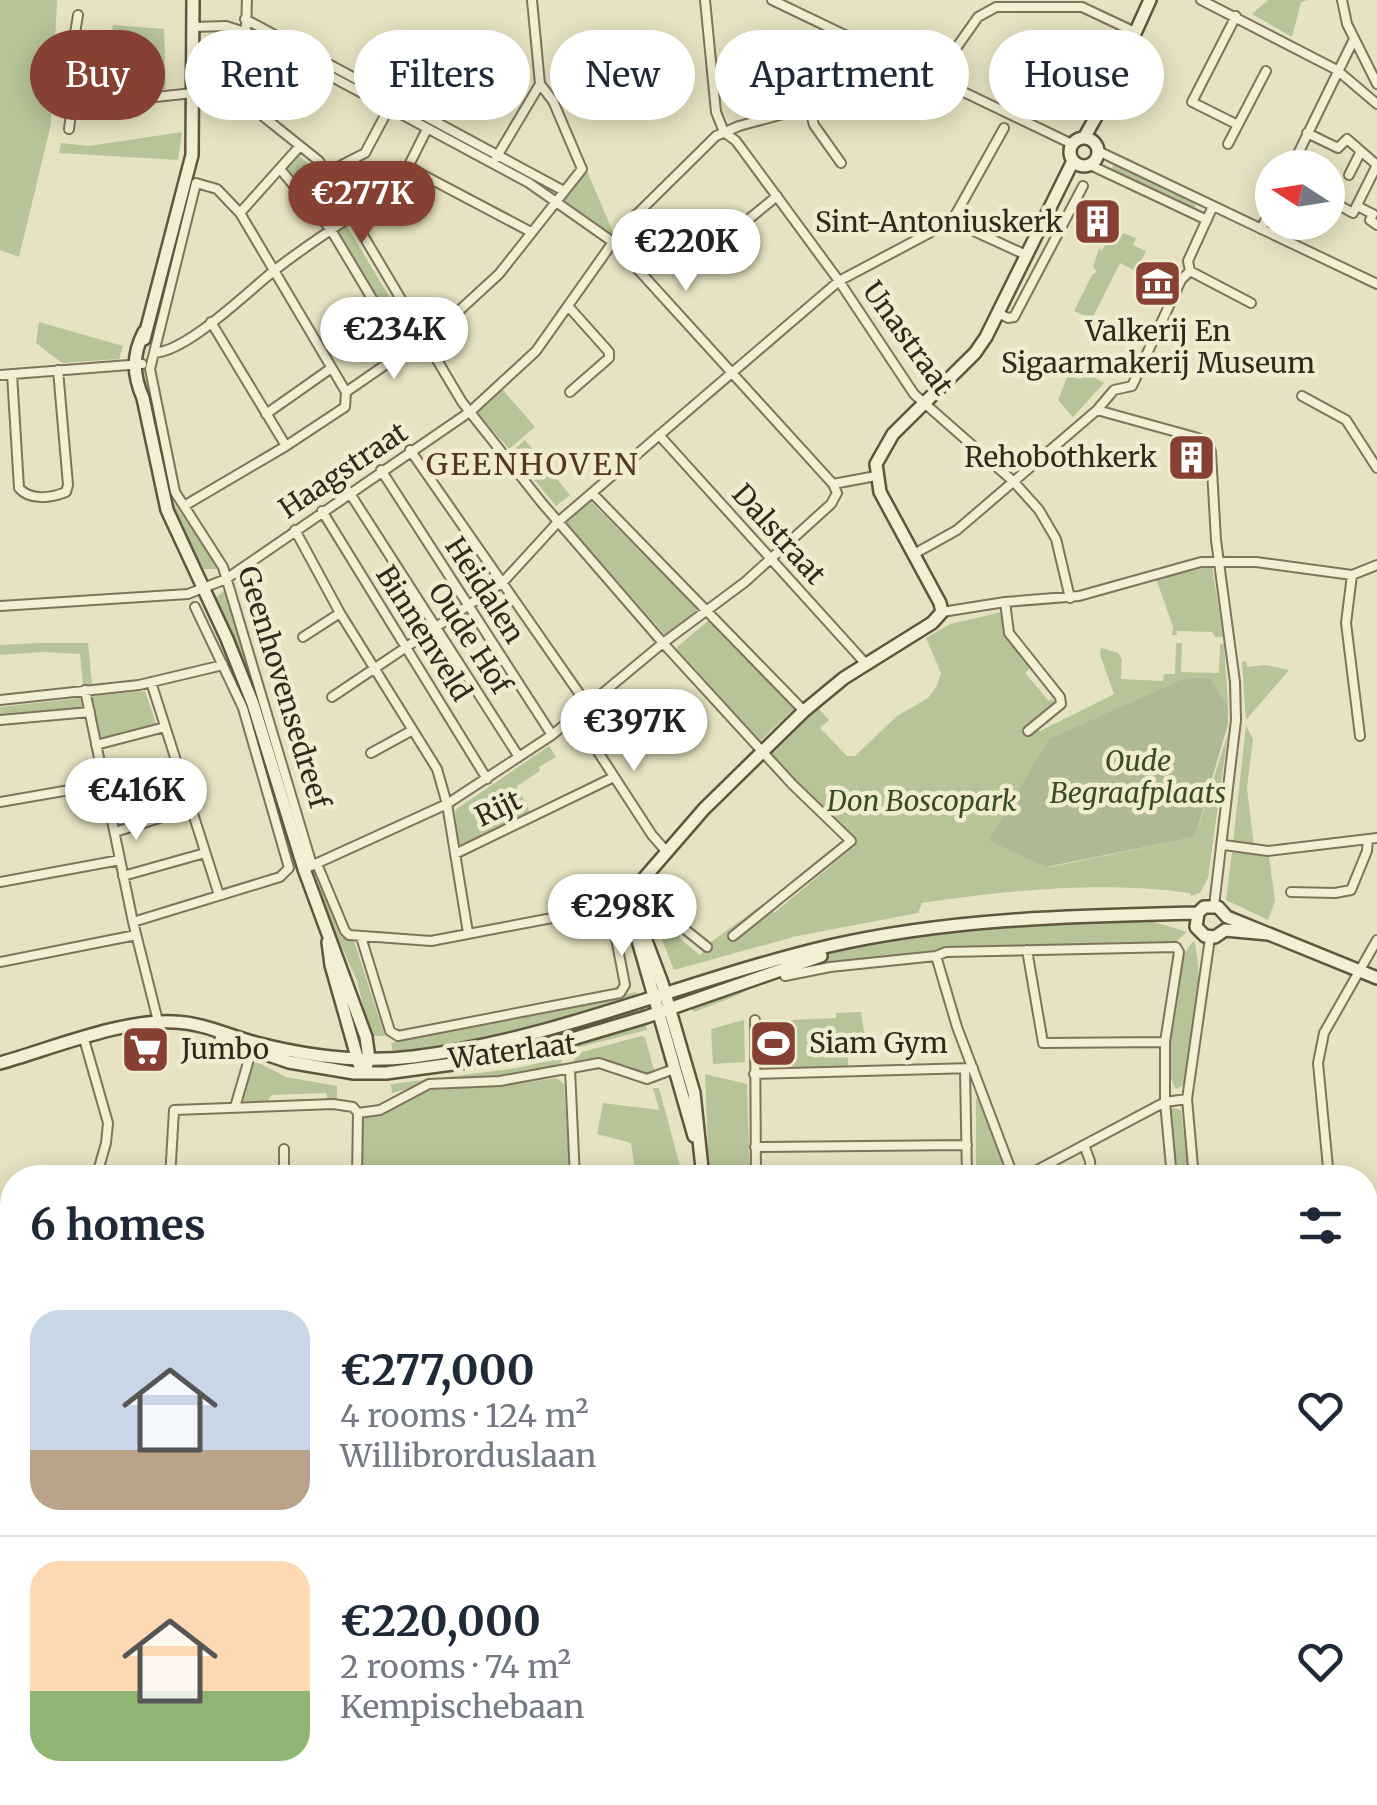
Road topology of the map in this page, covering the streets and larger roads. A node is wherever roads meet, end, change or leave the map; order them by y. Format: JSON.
{"nodes":[{"id":1,"x":192,"y":0,"type":"edge"},
{"id":2,"x":247,"y":0,"type":"edge"},
{"id":3,"x":532,"y":0,"type":"edge"},
{"id":4,"x":705,"y":0,"type":"edge"},
{"id":5,"x":772,"y":0,"type":"edge"},
{"id":6,"x":1150,"y":0,"type":"edge"},
{"id":7,"x":1200,"y":0,"type":"edge"},
{"id":8,"x":1342,"y":0,"type":"edge"},
{"id":9,"x":786,"y":2,"type":"edge"},
{"id":10,"x":994,"y":3,"type":"edge"},
{"id":11,"x":78,"y":15,"type":"dead end"},
{"id":12,"x":1236,"y":16,"type":"junction"},
{"id":13,"x":245,"y":19,"type":"junction"},
{"id":14,"x":193,"y":27,"type":"junction"},
{"id":15,"x":76,"y":30,"type":"edge"},
{"id":16,"x":193,"y":30,"type":"edge"},
{"id":17,"x":240,"y":30,"type":"edge"},
{"id":18,"x":244,"y":30,"type":"edge"},
{"id":19,"x":842,"y":30,"type":"edge"},
{"id":20,"x":969,"y":30,"type":"edge"},
{"id":21,"x":1131,"y":30,"type":"edge"},
{"id":22,"x":1136,"y":30,"type":"edge"},
{"id":23,"x":1354,"y":40,"type":"junction"},
{"id":24,"x":1337,"y":70,"type":"junction"},
{"id":25,"x":1266,"y":71,"type":"dead end"},
{"id":26,"x":540,"y":84,"type":"junction"},
{"id":27,"x":1377,"y":84,"type":"edge"},
{"id":28,"x":969,"y":90,"type":"edge"},
{"id":29,"x":1377,"y":104,"type":"edge"},
{"id":30,"x":71,"y":120,"type":"edge"},
{"id":31,"x":195,"y":120,"type":"edge"},
{"id":32,"x":269,"y":120,"type":"edge"},
{"id":33,"x":383,"y":120,"type":"edge"},
{"id":34,"x":412,"y":120,"type":"edge"},
{"id":35,"x":764,"y":120,"type":"edge"},
{"id":36,"x":813,"y":120,"type":"edge"},
{"id":37,"x":1096,"y":120,"type":"edge"},
{"id":38,"x":1238,"y":125,"type":"junction"},
{"id":39,"x":427,"y":128,"type":"junction"},
{"id":40,"x":1004,"y":128,"type":"dead end"},
{"id":41,"x":70,"y":129,"type":"dead end"},
{"id":42,"x":724,"y":132,"type":"junction"},
{"id":43,"x":1307,"y":133,"type":"junction"},
{"id":44,"x":1087,"y":143,"type":"junction"},
{"id":45,"x":1228,"y":144,"type":"dead end"},
{"id":46,"x":299,"y":146,"type":"junction"},
{"id":47,"x":1299,"y":150,"type":"edge"},
{"id":48,"x":1361,"y":151,"type":"junction"},
{"id":49,"x":498,"y":154,"type":"junction"},
{"id":50,"x":841,"y":163,"type":"dead end"},
{"id":51,"x":493,"y":164,"type":"junction"},
{"id":52,"x":1081,"y":164,"type":"junction"},
{"id":53,"x":280,"y":170,"type":"junction"},
{"id":54,"x":328,"y":172,"type":"junction"},
{"id":55,"x":1349,"y":176,"type":"dead end"},
{"id":56,"x":1083,"y":186,"type":"dead end"},
{"id":57,"x":564,"y":191,"type":"junction"},
{"id":58,"x":776,"y":196,"type":"junction"},
{"id":59,"x":556,"y":200,"type":"junction"},
{"id":60,"x":1213,"y":206,"type":"junction"},
{"id":61,"x":1356,"y":206,"type":"junction"},
{"id":62,"x":1345,"y":209,"type":"edge"},
{"id":63,"x":240,"y":214,"type":"junction"},
{"id":64,"x":352,"y":216,"type":"junction"},
{"id":65,"x":1207,"y":220,"type":"junction"},
{"id":66,"x":952,"y":221,"type":"junction"},
{"id":67,"x":1377,"y":224,"type":"edge"},
{"id":68,"x":1255,"y":226,"type":"edge"},
{"id":69,"x":738,"y":228,"type":"dead end"},
{"id":70,"x":331,"y":230,"type":"junction"},
{"id":71,"x":530,"y":232,"type":"junction"},
{"id":72,"x":1038,"y":232,"type":"junction"},
{"id":73,"x":1284,"y":240,"type":"edge"},
{"id":74,"x":1053,"y":241,"type":"junction"},
{"id":75,"x":612,"y":242,"type":"junction"},
{"id":76,"x":1026,"y":255,"type":"junction"},
{"id":77,"x":1190,"y":271,"type":"junction"},
{"id":78,"x":273,"y":272,"type":"junction"},
{"id":79,"x":839,"y":280,"type":"junction"},
{"id":80,"x":1377,"y":284,"type":"edge"},
{"id":81,"x":1252,"y":302,"type":"dead end"},
{"id":82,"x":568,"y":306,"type":"junction"},
{"id":83,"x":998,"y":313,"type":"junction"},
{"id":84,"x":211,"y":322,"type":"junction"},
{"id":85,"x":425,"y":342,"type":"junction"},
{"id":86,"x":404,"y":352,"type":"junction"},
{"id":87,"x":154,"y":353,"type":"junction"},
{"id":88,"x":138,"y":364,"type":"junction"},
{"id":89,"x":58,"y":370,"type":"junction"},
{"id":90,"x":330,"y":370,"type":"junction"},
{"id":91,"x":733,"y":372,"type":"junction"},
{"id":92,"x":12,"y":374,"type":"junction"},
{"id":93,"x":0,"y":376,"type":"edge"},
{"id":94,"x":346,"y":392,"type":"junction"},
{"id":95,"x":570,"y":392,"type":"dead end"},
{"id":96,"x":1302,"y":396,"type":"dead end"},
{"id":97,"x":924,"y":404,"type":"junction"},
{"id":98,"x":1097,"y":410,"type":"junction"},
{"id":99,"x":471,"y":411,"type":"junction"},
{"id":100,"x":266,"y":414,"type":"junction"},
{"id":101,"x":658,"y":435,"type":"junction"},
{"id":102,"x":286,"y":446,"type":"junction"},
{"id":103,"x":410,"y":450,"type":"junction"},
{"id":104,"x":1377,"y":468,"type":"edge"},
{"id":105,"x":382,"y":470,"type":"junction"},
{"id":106,"x":876,"y":476,"type":"junction"},
{"id":107,"x":1014,"y":482,"type":"junction"},
{"id":108,"x":833,"y":484,"type":"junction"},
{"id":109,"x":349,"y":492,"type":"junction"},
{"id":110,"x":592,"y":493,"type":"junction"},
{"id":111,"x":184,"y":506,"type":"junction"},
{"id":112,"x":322,"y":511,"type":"junction"},
{"id":113,"x":558,"y":522,"type":"junction"},
{"id":114,"x":294,"y":530,"type":"junction"},
{"id":115,"x":914,"y":554,"type":"junction"},
{"id":116,"x":770,"y":558,"type":"junction"},
{"id":117,"x":1219,"y":561,"type":"junction"},
{"id":118,"x":1377,"y":565,"type":"edge"},
{"id":119,"x":1352,"y":575,"type":"junction"},
{"id":120,"x":226,"y":579,"type":"junction"},
{"id":121,"x":503,"y":582,"type":"junction"},
{"id":122,"x":200,"y":591,"type":"junction"},
{"id":123,"x":1070,"y":598,"type":"junction"},
{"id":124,"x":1005,"y":602,"type":"junction"},
{"id":125,"x":0,"y":606,"type":"edge"},
{"id":126,"x":468,"y":606,"type":"junction"},
{"id":127,"x":195,"y":607,"type":"dead end"},
{"id":128,"x":708,"y":609,"type":"junction"},
{"id":129,"x":340,"y":612,"type":"junction"},
{"id":130,"x":942,"y":612,"type":"junction"},
{"id":131,"x":436,"y":626,"type":"junction"},
{"id":132,"x":304,"y":636,"type":"dead end"},
{"id":133,"x":663,"y":642,"type":"junction"},
{"id":134,"x":406,"y":646,"type":"junction"},
{"id":135,"x":866,"y":664,"type":"junction"},
{"id":136,"x":223,"y":665,"type":"junction"},
{"id":137,"x":374,"y":668,"type":"junction"},
{"id":138,"x":151,"y":682,"type":"junction"},
{"id":139,"x":85,"y":690,"type":"junction"},
{"id":140,"x":332,"y":697,"type":"dead end"},
{"id":141,"x":0,"y":700,"type":"edge"},
{"id":142,"x":588,"y":706,"type":"junction"},
{"id":143,"x":804,"y":711,"type":"junction"},
{"id":144,"x":90,"y":712,"type":"junction"},
{"id":145,"x":576,"y":718,"type":"junction"},
{"id":146,"x":0,"y":720,"type":"edge"},
{"id":147,"x":165,"y":727,"type":"junction"},
{"id":148,"x":411,"y":731,"type":"junction"},
{"id":149,"x":1028,"y":731,"type":"dead end"},
{"id":150,"x":552,"y":735,"type":"junction"},
{"id":151,"x":1360,"y":736,"type":"dead end"},
{"id":152,"x":96,"y":745,"type":"junction"},
{"id":153,"x":761,"y":750,"type":"junction"},
{"id":154,"x":371,"y":753,"type":"dead end"},
{"id":155,"x":520,"y":757,"type":"junction"},
{"id":156,"x":178,"y":766,"type":"junction"},
{"id":157,"x":614,"y":778,"type":"junction"},
{"id":158,"x":488,"y":779,"type":"junction"},
{"id":159,"x":104,"y":784,"type":"junction"},
{"id":160,"x":0,"y":802,"type":"edge"},
{"id":161,"x":447,"y":804,"type":"junction"},
{"id":162,"x":192,"y":808,"type":"junction"},
{"id":163,"x":115,"y":832,"type":"junction"},
{"id":164,"x":1372,"y":839,"type":"edge"},
{"id":165,"x":1224,"y":845,"type":"junction"},
{"id":166,"x":666,"y":851,"type":"junction"},
{"id":167,"x":205,"y":853,"type":"junction"},
{"id":168,"x":455,"y":854,"type":"junction"},
{"id":169,"x":120,"y":860,"type":"junction"},
{"id":170,"x":311,"y":866,"type":"junction"},
{"id":171,"x":124,"y":876,"type":"junction"},
{"id":172,"x":0,"y":882,"type":"edge"},
{"id":173,"x":1291,"y":892,"type":"dead end"},
{"id":174,"x":219,"y":895,"type":"junction"},
{"id":175,"x":610,"y":906,"type":"junction"},
{"id":176,"x":1214,"y":906,"type":"junction"},
{"id":177,"x":635,"y":909,"type":"junction"},
{"id":178,"x":1196,"y":918,"type":"junction"},
{"id":179,"x":133,"y":922,"type":"junction"},
{"id":180,"x":1226,"y":924,"type":"junction"},
{"id":181,"x":468,"y":933,"type":"junction"},
{"id":182,"x":136,"y":934,"type":"junction"},
{"id":183,"x":733,"y":936,"type":"dead end"},
{"id":184,"x":361,"y":938,"type":"junction"},
{"id":185,"x":874,"y":938,"type":"junction"},
{"id":186,"x":1210,"y":938,"type":"junction"},
{"id":187,"x":1377,"y":940,"type":"edge"},
{"id":188,"x":707,"y":947,"type":"dead end"},
{"id":189,"x":1027,"y":950,"type":"junction"},
{"id":190,"x":936,"y":956,"type":"junction"},
{"id":191,"x":0,"y":962,"type":"edge"},
{"id":192,"x":1362,"y":970,"type":"junction"},
{"id":193,"x":785,"y":976,"type":"dead end"},
{"id":194,"x":1377,"y":978,"type":"edge"},
{"id":195,"x":660,"y":997,"type":"junction"},
{"id":196,"x":664,"y":1011,"type":"junction"},
{"id":197,"x":755,"y":1020,"type":"dead end"},
{"id":198,"x":158,"y":1022,"type":"junction"},
{"id":199,"x":84,"y":1039,"type":"junction"},
{"id":200,"x":1165,"y":1042,"type":"junction"},
{"id":201,"x":252,"y":1046,"type":"junction"},
{"id":202,"x":362,"y":1059,"type":"junction"},
{"id":203,"x":0,"y":1063,"type":"edge"},
{"id":204,"x":570,"y":1069,"type":"junction"},
{"id":205,"x":674,"y":1069,"type":"junction"},
{"id":206,"x":969,"y":1069,"type":"junction"},
{"id":207,"x":364,"y":1073,"type":"junction"},
{"id":208,"x":754,"y":1074,"type":"junction"},
{"id":209,"x":1187,"y":1099,"type":"junction"},
{"id":210,"x":1166,"y":1102,"type":"junction"},
{"id":211,"x":235,"y":1107,"type":"junction"},
{"id":212,"x":358,"y":1113,"type":"junction"},
{"id":213,"x":966,"y":1145,"type":"junction"},
{"id":214,"x":1084,"y":1145,"type":"junction"},
{"id":215,"x":755,"y":1147,"type":"junction"},
{"id":216,"x":284,"y":1149,"type":"dead end"},
{"id":217,"x":700,"y":1154,"type":"junction"},
{"id":218,"x":100,"y":1165,"type":"edge"},
{"id":219,"x":171,"y":1165,"type":"edge"},
{"id":220,"x":284,"y":1165,"type":"edge"},
{"id":221,"x":356,"y":1165,"type":"edge"},
{"id":222,"x":574,"y":1165,"type":"edge"},
{"id":223,"x":701,"y":1165,"type":"edge"},
{"id":224,"x":756,"y":1165,"type":"edge"},
{"id":225,"x":967,"y":1165,"type":"edge"},
{"id":226,"x":1009,"y":1165,"type":"edge"},
{"id":227,"x":1046,"y":1165,"type":"edge"},
{"id":228,"x":1090,"y":1165,"type":"edge"},
{"id":229,"x":1171,"y":1165,"type":"edge"},
{"id":230,"x":1193,"y":1165,"type":"edge"},
{"id":231,"x":1328,"y":1165,"type":"edge"}],
"edges":[{"from":1,"to":14,"type":"street","name":"Geenhovensedreef"},
{"from":2,"to":13,"type":"street"},
{"from":3,"to":26,"type":"street"},
{"from":4,"to":42,"type":"street"},
{"from":5,"to":9,"type":"street"},
{"from":6,"to":22,"type":"street"},
{"from":7,"to":12,"type":"street"},
{"from":8,"to":23,"type":"street"},
{"from":9,"to":19,"type":"street"},
{"from":10,"to":20,"type":"street"},
{"from":10,"to":21,"type":"street"},
{"from":11,"to":15,"type":"street"},
{"from":12,"to":24,"type":"street"},
{"from":12,"to":38,"type":"street"},
{"from":13,"to":18,"type":"street"},
{"from":13,"to":49,"type":"street"},
{"from":14,"to":16,"type":"street","name":"Geenhovensedreef"},
{"from":14,"to":17,"type":"street"},
{"from":23,"to":24,"type":"street"},
{"from":23,"to":27,"type":"street"},
{"from":24,"to":29,"type":"street"},
{"from":24,"to":43,"type":"street"},
{"from":25,"to":38,"type":"street"},
{"from":26,"to":49,"type":"street"},
{"from":26,"to":57,"type":"street"},
{"from":28,"to":44,"type":"street"},
{"from":30,"to":41,"type":"street"},
{"from":31,"to":88,"type":"street","name":"Geenhovensedreef"},
{"from":32,"to":46,"type":"street"},
{"from":33,"to":54,"type":"street"},
{"from":34,"to":39,"type":"street"},
{"from":35,"to":42,"type":"street","name":"Haagstraat"},
{"from":36,"to":50,"type":"street"},
{"from":37,"to":44,"type":"street"},
{"from":38,"to":45,"type":"street"},
{"from":39,"to":51,"type":"street"},
{"from":39,"to":71,"type":"street"},
{"from":40,"to":66,"type":"street"},
{"from":42,"to":58,"type":"street","name":"Unastraat"},
{"from":42,"to":75,"type":"street","name":"Haagstraat"},
{"from":43,"to":47,"type":"street"},
{"from":43,"to":48,"type":"street"},
{"from":44,"to":52,"type":"street"},
{"from":44,"to":52,"type":"street"},
{"from":44,"to":60,"type":"street"},
{"from":46,"to":53,"type":"street"},
{"from":46,"to":54,"type":"street"},
{"from":48,"to":55,"type":"street"},
{"from":48,"to":61,"type":"street"},
{"from":49,"to":51,"type":"street"},
{"from":49,"to":57,"type":"street"},
{"from":51,"to":59,"type":"street"},
{"from":52,"to":65,"type":"street"},
{"from":52,"to":72,"type":"street"},
{"from":53,"to":63,"type":"street"},
{"from":53,"to":70,"type":"street"},
{"from":54,"to":64,"type":"street"},
{"from":56,"to":74,"type":"street"},
{"from":57,"to":59,"type":"street"},
{"from":58,"to":69,"type":"street"},
{"from":58,"to":79,"type":"street","name":"Unastraat"},
{"from":59,"to":71,"type":"street"},
{"from":59,"to":75,"type":"street"},
{"from":60,"to":65,"type":"street"},
{"from":60,"to":68,"type":"street"},
{"from":61,"to":62,"type":"street"},
{"from":61,"to":67,"type":"street"},
{"from":63,"to":78,"type":"street"},
{"from":63,"to":87,"type":"street","name":"Geenhovensedreef"},
{"from":64,"to":70,"type":"street"},
{"from":64,"to":85,"type":"street"},
{"from":65,"to":77,"type":"street"},
{"from":66,"to":76,"type":"street"},
{"from":66,"to":79,"type":"street"},
{"from":70,"to":78,"type":"street"},
{"from":70,"to":86,"type":"street"},
{"from":71,"to":85,"type":"street"},
{"from":72,"to":74,"type":"street"},
{"from":72,"to":76,"type":"street"},
{"from":73,"to":80,"type":"street"},
{"from":74,"to":83,"type":"street"},
{"from":75,"to":82,"type":"street","name":"Haagstraat"},
{"from":75,"to":91,"type":"street"},
{"from":76,"to":83,"type":"street"},
{"from":77,"to":81,"type":"street"},
{"from":77,"to":98,"type":"street"},
{"from":78,"to":84,"type":"street"},
{"from":78,"to":90,"type":"street"},
{"from":79,"to":91,"type":"street"},
{"from":79,"to":97,"type":"street","name":"Unastraat"},
{"from":82,"to":95,"type":"street"},
{"from":82,"to":99,"type":"street","name":"Haagstraat"},
{"from":83,"to":97,"type":"street"},
{"from":84,"to":87,"type":"street"},
{"from":84,"to":100,"type":"street"},
{"from":85,"to":86,"type":"street"},
{"from":85,"to":99,"type":"street"},
{"from":86,"to":94,"type":"street"},
{"from":87,"to":111,"type":"street","name":"Geenhovensedreef"},
{"from":88,"to":89,"type":"street"},
{"from":88,"to":122,"type":"street","name":"Geenhovensedreef"},
{"from":89,"to":92,"type":"street"},
{"from":89,"to":92,"type":"street"},
{"from":90,"to":94,"type":"street"},
{"from":90,"to":100,"type":"street"},
{"from":91,"to":101,"type":"street"},
{"from":91,"to":108,"type":"street"},
{"from":92,"to":93,"type":"street"},
{"from":94,"to":102,"type":"street"},
{"from":96,"to":104,"type":"street"},
{"from":97,"to":106,"type":"street"},
{"from":97,"to":107,"type":"street","name":"Unastraat"},
{"from":98,"to":107,"type":"street"},
{"from":98,"to":117,"type":"street"},
{"from":99,"to":103,"type":"street","name":"Haagstraat"},
{"from":99,"to":113,"type":"street"},
{"from":100,"to":102,"type":"street"},
{"from":101,"to":110,"type":"street"},
{"from":101,"to":116,"type":"street","name":"Dalstraat"},
{"from":102,"to":111,"type":"street"},
{"from":103,"to":105,"type":"street","name":"Haagstraat"},
{"from":103,"to":121,"type":"street"},
{"from":105,"to":109,"type":"street","name":"Haagstraat"},
{"from":105,"to":126,"type":"street","name":"Heidalen"},
{"from":106,"to":108,"type":"street"},
{"from":106,"to":115,"type":"street"},
{"from":107,"to":115,"type":"street"},
{"from":107,"to":123,"type":"street","name":"Unastraat"},
{"from":108,"to":116,"type":"street"},
{"from":109,"to":112,"type":"street","name":"Haagstraat"},
{"from":109,"to":131,"type":"street","name":"Oude Hof"},
{"from":110,"to":113,"type":"street"},
{"from":110,"to":128,"type":"street"},
{"from":111,"to":120,"type":"street","name":"Geenhovensedreef"},
{"from":112,"to":114,"type":"street","name":"Haagstraat"},
{"from":112,"to":134,"type":"street","name":"Binnenveld"},
{"from":113,"to":121,"type":"street"},
{"from":113,"to":133,"type":"street"},
{"from":114,"to":120,"type":"street","name":"Haagstraat"},
{"from":114,"to":129,"type":"street"},
{"from":115,"to":130,"type":"street"},
{"from":116,"to":128,"type":"street"},
{"from":116,"to":135,"type":"street","name":"Dalstraat"},
{"from":117,"to":119,"type":"street"},
{"from":117,"to":123,"type":"street"},
{"from":117,"to":165,"type":"street"},
{"from":118,"to":119,"type":"street"},
{"from":119,"to":151,"type":"street"},
{"from":120,"to":122,"type":"street","name":"Haagstraat"},
{"from":120,"to":170,"type":"street","name":"Geenhovensedreef"},
{"from":121,"to":126,"type":"street"},
{"from":121,"to":142,"type":"street"},
{"from":122,"to":125,"type":"street"},
{"from":122,"to":170,"type":"street","name":"Geenhovensedreef"},
{"from":123,"to":124,"type":"street"},
{"from":124,"to":130,"type":"street"},
{"from":124,"to":149,"type":"street"},
{"from":126,"to":131,"type":"street"},
{"from":126,"to":150,"type":"street","name":"Heidalen"},
{"from":127,"to":136,"type":"street","name":"Geenhovensedreef"},
{"from":128,"to":133,"type":"street"},
{"from":128,"to":143,"type":"street"},
{"from":129,"to":132,"type":"street"},
{"from":129,"to":137,"type":"street"},
{"from":130,"to":135,"type":"street"},
{"from":131,"to":134,"type":"street"},
{"from":131,"to":155,"type":"street","name":"Oude Hof"},
{"from":133,"to":142,"type":"street"},
{"from":133,"to":153,"type":"street"},
{"from":134,"to":137,"type":"street"},
{"from":134,"to":158,"type":"street","name":"Binnenveld"},
{"from":135,"to":143,"type":"street"},
{"from":136,"to":138,"type":"street"},
{"from":136,"to":174,"type":"street","name":"Geenhovensedreef"},
{"from":137,"to":140,"type":"street"},
{"from":137,"to":148,"type":"street"},
{"from":138,"to":139,"type":"street"},
{"from":138,"to":147,"type":"street"},
{"from":139,"to":141,"type":"street"},
{"from":139,"to":144,"type":"street"},
{"from":142,"to":145,"type":"street"},
{"from":143,"to":153,"type":"street"},
{"from":144,"to":146,"type":"street"},
{"from":144,"to":152,"type":"street"},
{"from":145,"to":150,"type":"street"},
{"from":145,"to":157,"type":"street"},
{"from":147,"to":152,"type":"street"},
{"from":147,"to":156,"type":"street"},
{"from":148,"to":154,"type":"street"},
{"from":148,"to":161,"type":"street"},
{"from":150,"to":155,"type":"street"},
{"from":152,"to":159,"type":"street"},
{"from":153,"to":166,"type":"street"},
{"from":153,"to":183,"type":"street"},
{"from":155,"to":158,"type":"street"},
{"from":156,"to":159,"type":"street"},
{"from":156,"to":162,"type":"street"},
{"from":157,"to":166,"type":"street"},
{"from":157,"to":168,"type":"street","name":"Rijt"},
{"from":158,"to":161,"type":"street"},
{"from":159,"to":160,"type":"street"},
{"from":159,"to":163,"type":"street"},
{"from":161,"to":168,"type":"street"},
{"from":161,"to":170,"type":"street"},
{"from":162,"to":163,"type":"street"},
{"from":162,"to":167,"type":"street"},
{"from":163,"to":169,"type":"street"},
{"from":164,"to":165,"type":"street"},
{"from":164,"to":173,"type":"street"},
{"from":165,"to":176,"type":"street"},
{"from":166,"to":177,"type":"street"},
{"from":167,"to":171,"type":"street"},
{"from":167,"to":174,"type":"street"},
{"from":168,"to":181,"type":"street"},
{"from":169,"to":171,"type":"street"},
{"from":169,"to":172,"type":"street"},
{"from":170,"to":184,"type":"street","name":"Geenhovensedreef"},
{"from":170,"to":202,"type":"street","name":"Geenhovensedreef"},
{"from":171,"to":179,"type":"street"},
{"from":174,"to":179,"type":"street"},
{"from":175,"to":177,"type":"street"},
{"from":175,"to":181,"type":"street"},
{"from":175,"to":184,"type":"street"},
{"from":176,"to":178,"type":"street"},
{"from":176,"to":180,"type":"street"},
{"from":177,"to":188,"type":"street"},
{"from":177,"to":195,"type":"street"},
{"from":178,"to":185,"type":"street"},
{"from":178,"to":186,"type":"street"},
{"from":179,"to":182,"type":"street"},
{"from":180,"to":186,"type":"street"},
{"from":180,"to":192,"type":"street"},
{"from":181,"to":184,"type":"street"},
{"from":182,"to":191,"type":"street"},
{"from":182,"to":198,"type":"street"},
{"from":185,"to":195,"type":"street"},
{"from":185,"to":196,"type":"street"},
{"from":186,"to":209,"type":"street"},
{"from":187,"to":192,"type":"street"},
{"from":189,"to":190,"type":"street"},
{"from":189,"to":200,"type":"street"},
{"from":189,"to":200,"type":"street"},
{"from":190,"to":193,"type":"street"},
{"from":190,"to":206,"type":"street"},
{"from":192,"to":194,"type":"street"},
{"from":192,"to":231,"type":"street"},
{"from":195,"to":196,"type":"street"},
{"from":195,"to":202,"type":"street"},
{"from":196,"to":205,"type":"street"},
{"from":196,"to":207,"type":"street"},
{"from":196,"to":217,"type":"street"},
{"from":197,"to":208,"type":"street"},
{"from":198,"to":199,"type":"street"},
{"from":198,"to":201,"type":"street"},
{"from":199,"to":203,"type":"street"},
{"from":199,"to":218,"type":"street"},
{"from":200,"to":210,"type":"street"},
{"from":201,"to":202,"type":"street"},
{"from":201,"to":207,"type":"street"},
{"from":201,"to":211,"type":"street"},
{"from":202,"to":207,"type":"street","name":"Geenhovensedreef"},
{"from":204,"to":205,"type":"street","name":"Waterlaat"},
{"from":204,"to":212,"type":"street","name":"Waterlaat"},
{"from":204,"to":222,"type":"street"},
{"from":205,"to":217,"type":"street"},
{"from":206,"to":208,"type":"street"},
{"from":206,"to":213,"type":"street"},
{"from":206,"to":226,"type":"street"},
{"from":208,"to":215,"type":"street"},
{"from":209,"to":210,"type":"street"},
{"from":209,"to":230,"type":"street"},
{"from":210,"to":214,"type":"street"},
{"from":210,"to":229,"type":"street"},
{"from":211,"to":212,"type":"street"},
{"from":211,"to":219,"type":"street"},
{"from":212,"to":221,"type":"street"},
{"from":213,"to":215,"type":"street"},
{"from":213,"to":225,"type":"street"},
{"from":214,"to":227,"type":"street"},
{"from":214,"to":228,"type":"street"},
{"from":215,"to":224,"type":"street"},
{"from":216,"to":220,"type":"street"},
{"from":217,"to":223,"type":"street"}]}
